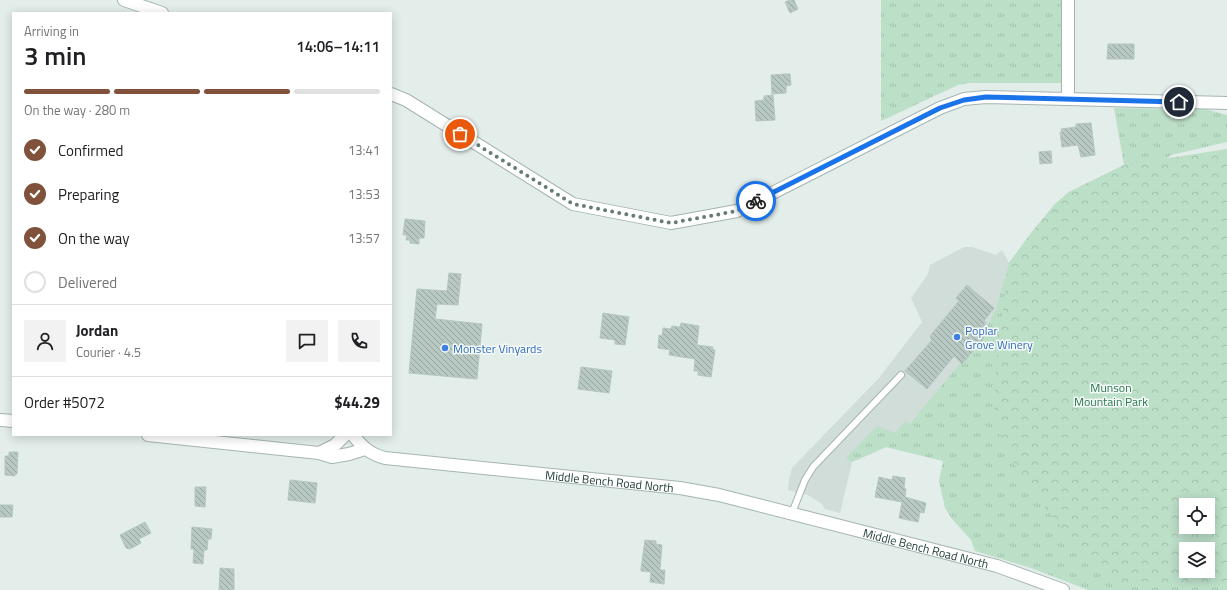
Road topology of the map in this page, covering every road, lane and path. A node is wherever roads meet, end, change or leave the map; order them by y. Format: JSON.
{"nodes":[{"id":1,"x":124,"y":0,"type":"edge"},
{"id":2,"x":1068,"y":0,"type":"edge"},
{"id":3,"x":159,"y":12,"type":"edge"},
{"id":4,"x":392,"y":94,"type":"edge"},
{"id":5,"x":1068,"y":99,"type":"junction"},
{"id":6,"x":1227,"y":103,"type":"edge"},
{"id":7,"x":901,"y":375,"type":"dead end"},
{"id":8,"x":0,"y":420,"type":"edge"},
{"id":9,"x":12,"y":421,"type":"edge"},
{"id":10,"x":158,"y":436,"type":"edge"},
{"id":11,"x":344,"y":436,"type":"edge"},
{"id":12,"x":354,"y":436,"type":"edge"},
{"id":13,"x":365,"y":449,"type":"junction"},
{"id":14,"x":319,"y":453,"type":"junction"},
{"id":15,"x":792,"y":512,"type":"junction"},
{"id":16,"x":1064,"y":590,"type":"edge"}],
"edges":[{"from":1,"to":3,"type":"street"},
{"from":2,"to":5,"type":"street"},
{"from":4,"to":5,"type":"street"},
{"from":5,"to":6,"type":"street"},
{"from":7,"to":15,"type":"lane"},
{"from":8,"to":9,"type":"street"},
{"from":10,"to":14,"type":"street"},
{"from":11,"to":14,"type":"street"},
{"from":12,"to":13,"type":"street"},
{"from":13,"to":14,"type":"street"},
{"from":13,"to":15,"type":"street","name":"Middle Bench Road North"},
{"from":15,"to":16,"type":"street","name":"Middle Bench Road North"}]}
